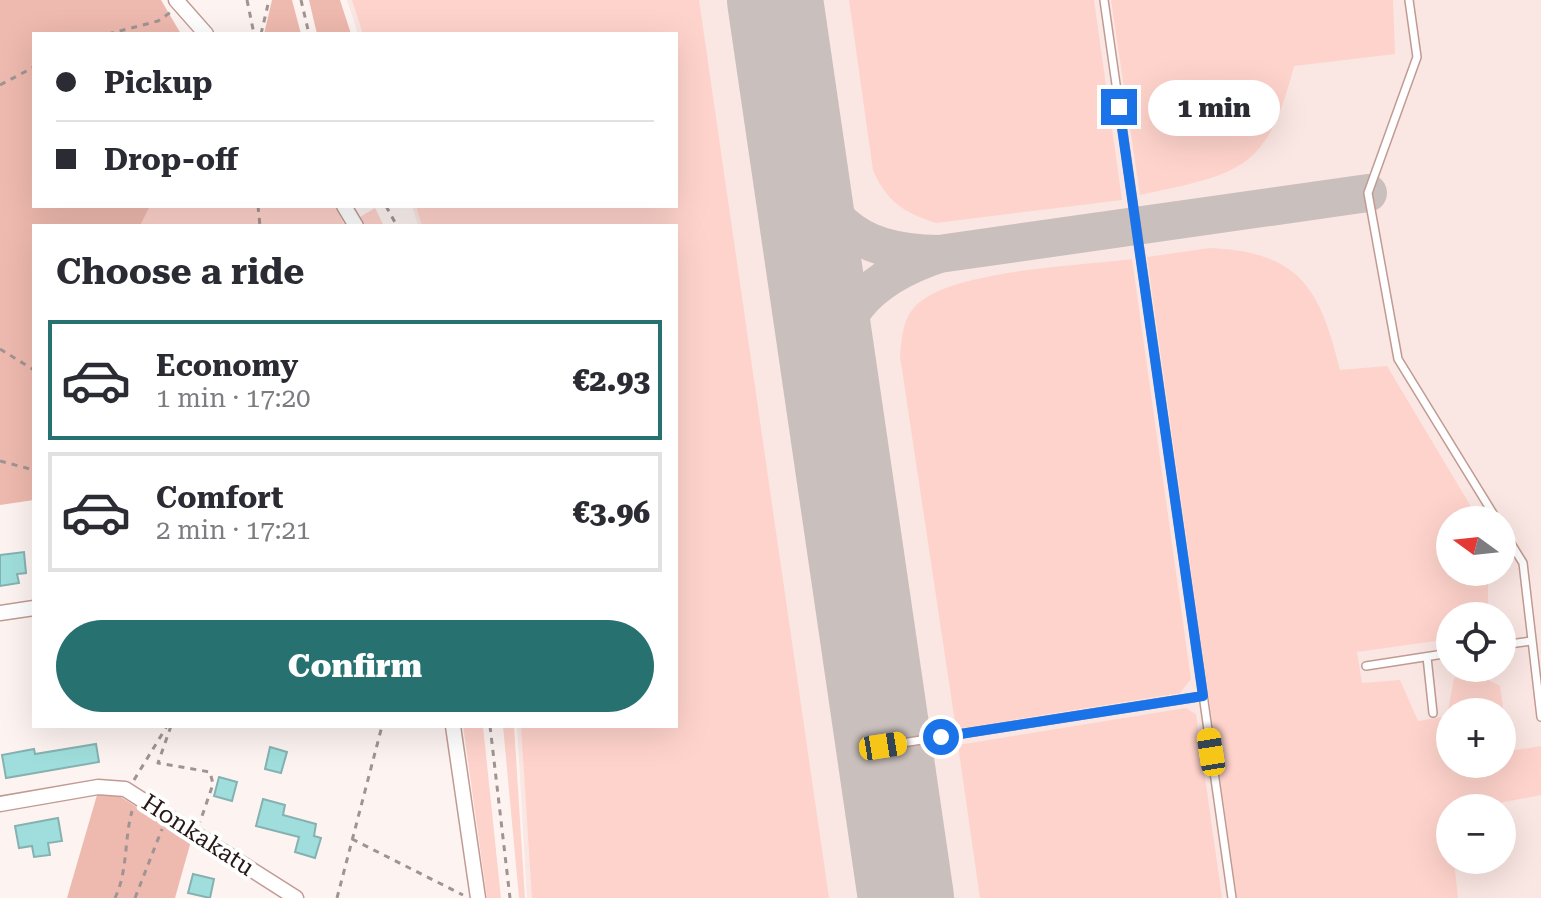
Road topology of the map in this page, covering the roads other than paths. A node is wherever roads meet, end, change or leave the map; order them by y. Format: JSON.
{"nodes":[{"id":1,"x":1104,"y":0,"type":"edge"},
{"id":2,"x":1409,"y":0,"type":"edge"},
{"id":3,"x":177,"y":2,"type":"edge"},
{"id":4,"x":204,"y":32,"type":"edge"},
{"id":5,"x":1488,"y":506,"type":"edge"},
{"id":6,"x":1516,"y":552,"type":"edge"},
{"id":7,"x":32,"y":608,"type":"edge"},
{"id":8,"x":0,"y":613,"type":"edge"},
{"id":9,"x":1531,"y":641,"type":"junction"},
{"id":10,"x":1516,"y":643,"type":"edge"},
{"id":11,"x":1436,"y":655,"type":"edge"},
{"id":12,"x":1427,"y":657,"type":"junction"},
{"id":13,"x":1366,"y":666,"type":"dead end"},
{"id":14,"x":1203,"y":696,"type":"junction"},
{"id":15,"x":1433,"y":713,"type":"dead end"},
{"id":16,"x":1541,"y":717,"type":"edge"},
{"id":17,"x":453,"y":728,"type":"edge"},
{"id":18,"x":883,"y":746,"type":"dead end"},
{"id":19,"x":0,"y":804,"type":"edge"},
{"id":20,"x":296,"y":898,"type":"edge"},
{"id":21,"x":478,"y":898,"type":"edge"},
{"id":22,"x":1232,"y":898,"type":"edge"}],
"edges":[{"from":1,"to":14,"type":"lane"},
{"from":2,"to":5,"type":"lane"},
{"from":3,"to":4,"type":"street"},
{"from":6,"to":9,"type":"lane"},
{"from":7,"to":8,"type":"street"},
{"from":9,"to":10,"type":"lane"},
{"from":9,"to":16,"type":"lane"},
{"from":11,"to":12,"type":"lane"},
{"from":12,"to":13,"type":"lane"},
{"from":12,"to":15,"type":"lane"},
{"from":14,"to":18,"type":"lane"},
{"from":14,"to":22,"type":"lane"},
{"from":17,"to":21,"type":"street"},
{"from":19,"to":20,"type":"street","name":"Honkakatu"}]}
